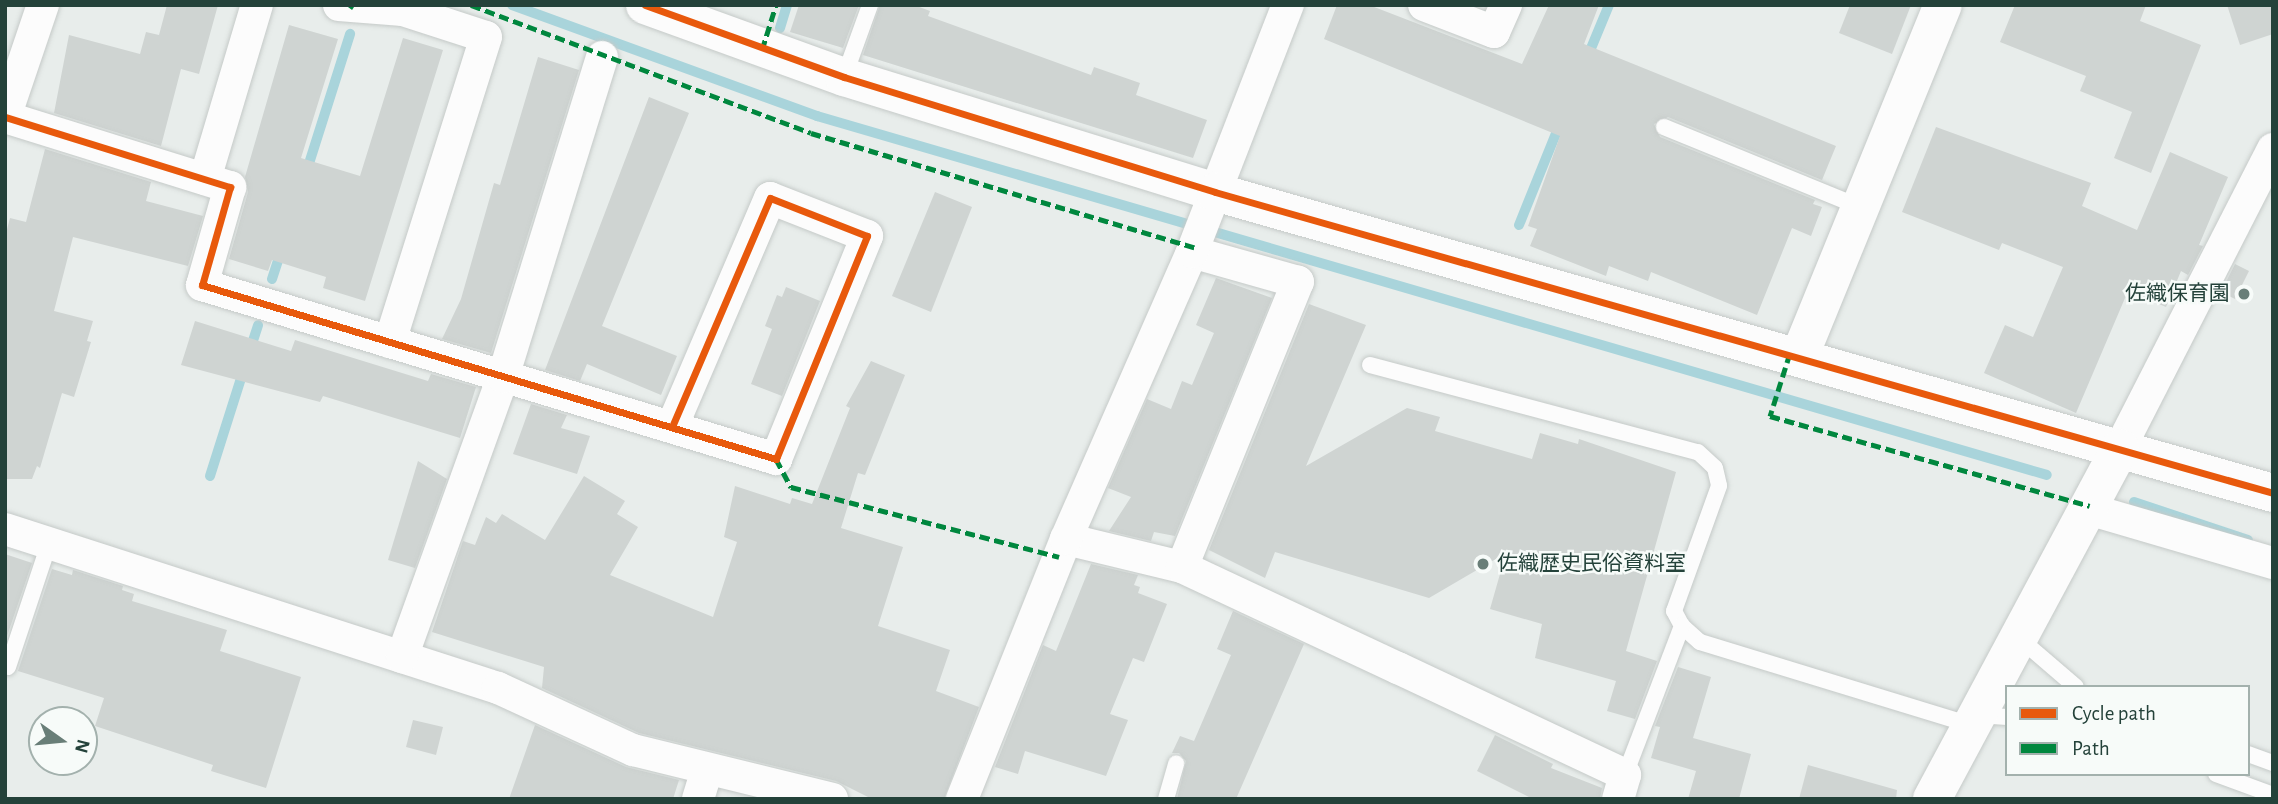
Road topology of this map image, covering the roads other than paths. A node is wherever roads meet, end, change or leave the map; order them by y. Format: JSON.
{"nodes":[{"id":1,"x":43,"y":5,"type":"edge"},
{"id":2,"x":257,"y":5,"type":"edge"},
{"id":3,"x":339,"y":5,"type":"edge"},
{"id":4,"x":645,"y":5,"type":"edge"},
{"id":5,"x":870,"y":5,"type":"edge"},
{"id":6,"x":1288,"y":5,"type":"edge"},
{"id":7,"x":1424,"y":5,"type":"edge"},
{"id":8,"x":1506,"y":5,"type":"edge"},
{"id":9,"x":1943,"y":5,"type":"edge"},
{"id":10,"x":602,"y":57,"type":"dead end"},
{"id":11,"x":844,"y":77,"type":"junction"},
{"id":12,"x":5,"y":117,"type":"edge"},
{"id":13,"x":1664,"y":127,"type":"dead end"},
{"id":14,"x":2273,"y":149,"type":"edge"},
{"id":15,"x":205,"y":179,"type":"junction"},
{"id":16,"x":1212,"y":198,"type":"junction"},
{"id":17,"x":1861,"y":207,"type":"junction"},
{"id":18,"x":1194,"y":248,"type":"junction"},
{"id":19,"x":390,"y":342,"type":"junction"},
{"id":20,"x":1800,"y":355,"type":"junction"},
{"id":21,"x":1370,"y":365,"type":"dead end"},
{"id":22,"x":503,"y":377,"type":"junction"},
{"id":23,"x":672,"y":428,"type":"junction"},
{"id":24,"x":2120,"y":448,"type":"junction"},
{"id":25,"x":2273,"y":493,"type":"edge"},
{"id":26,"x":2088,"y":509,"type":"junction"},
{"id":27,"x":5,"y":530,"type":"edge"},
{"id":28,"x":1066,"y":539,"type":"junction"},
{"id":29,"x":49,"y":544,"type":"junction"},
{"id":30,"x":2273,"y":563,"type":"edge"},
{"id":31,"x":1182,"y":567,"type":"junction"},
{"id":32,"x":1682,"y":626,"type":"junction"},
{"id":33,"x":2019,"y":638,"type":"junction"},
{"id":34,"x":402,"y":657,"type":"junction"},
{"id":35,"x":8,"y":667,"type":"dead end"},
{"id":36,"x":2074,"y":685,"type":"edge"},
{"id":37,"x":1986,"y":719,"type":"edge"},
{"id":38,"x":2250,"y":755,"type":"edge"},
{"id":39,"x":1176,"y":763,"type":"dead end"},
{"id":40,"x":2273,"y":763,"type":"edge"},
{"id":41,"x":2221,"y":776,"type":"edge"},
{"id":42,"x":702,"y":784,"type":"edge"},
{"id":43,"x":1621,"y":787,"type":"edge"},
{"id":44,"x":2273,"y":795,"type":"edge"},
{"id":45,"x":832,"y":799,"type":"edge"},
{"id":46,"x":962,"y":799,"type":"edge"},
{"id":47,"x":1166,"y":799,"type":"edge"},
{"id":48,"x":1932,"y":799,"type":"edge"}],
"edges":[{"from":1,"to":12,"type":"street"},
{"from":2,"to":15,"type":"street"},
{"from":3,"to":19,"type":"street"},
{"from":4,"to":11,"type":"street"},
{"from":5,"to":11,"type":"lane"},
{"from":6,"to":16,"type":"street"},
{"from":7,"to":8,"type":"street"},
{"from":9,"to":17,"type":"street"},
{"from":10,"to":22,"type":"street"},
{"from":11,"to":16,"type":"street"},
{"from":12,"to":15,"type":"street"},
{"from":13,"to":17,"type":"lane"},
{"from":14,"to":24,"type":"street"},
{"from":15,"to":19,"type":"street"},
{"from":16,"to":18,"type":"street"},
{"from":16,"to":20,"type":"street"},
{"from":17,"to":20,"type":"street"},
{"from":18,"to":28,"type":"street"},
{"from":18,"to":31,"type":"street"},
{"from":19,"to":22,"type":"street"},
{"from":20,"to":24,"type":"street"},
{"from":21,"to":32,"type":"lane"},
{"from":22,"to":23,"type":"street"},
{"from":22,"to":34,"type":"street"},
{"from":23,"to":23,"type":"street"},
{"from":24,"to":25,"type":"street"},
{"from":24,"to":26,"type":"street"},
{"from":26,"to":30,"type":"street"},
{"from":26,"to":33,"type":"street"},
{"from":27,"to":29,"type":"street"},
{"from":28,"to":31,"type":"street"},
{"from":28,"to":46,"type":"street"},
{"from":29,"to":34,"type":"street"},
{"from":29,"to":35,"type":"lane"},
{"from":31,"to":43,"type":"street"},
{"from":32,"to":37,"type":"lane"},
{"from":32,"to":43,"type":"lane"},
{"from":33,"to":36,"type":"lane"},
{"from":33,"to":37,"type":"street"},
{"from":34,"to":42,"type":"street"},
{"from":37,"to":48,"type":"street"},
{"from":38,"to":40,"type":"lane"},
{"from":39,"to":47,"type":"lane"},
{"from":41,"to":44,"type":"lane"},
{"from":42,"to":45,"type":"street"}]}
